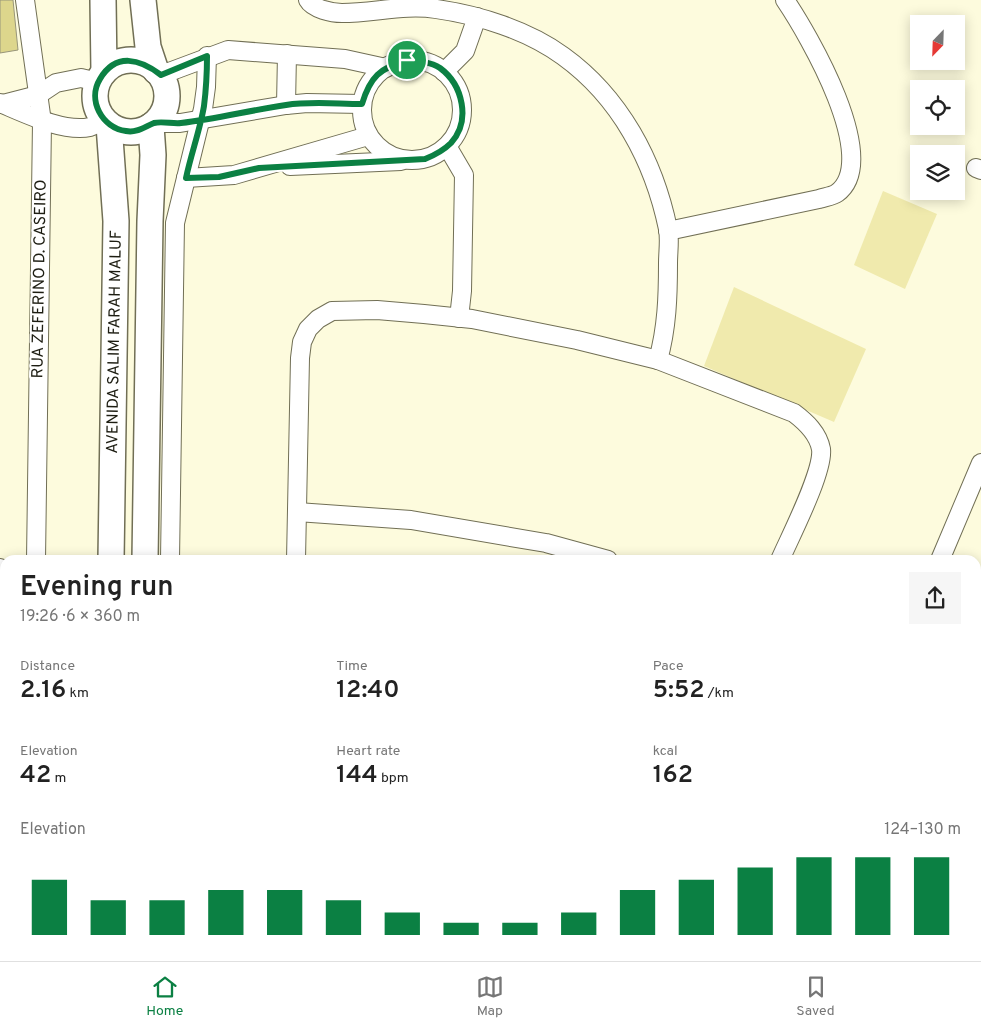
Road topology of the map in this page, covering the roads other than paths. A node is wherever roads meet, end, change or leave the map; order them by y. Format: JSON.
{"nodes":[{"id":1,"x":25,"y":0,"type":"edge"},
{"id":2,"x":104,"y":0,"type":"edge"},
{"id":3,"x":143,"y":0,"type":"edge"},
{"id":4,"x":785,"y":0,"type":"edge"},
{"id":5,"x":314,"y":4,"type":"edge"},
{"id":6,"x":477,"y":17,"type":"junction"},
{"id":7,"x":287,"y":54,"type":"junction"},
{"id":8,"x":207,"y":56,"type":"junction"},
{"id":9,"x":386,"y":68,"type":"junction"},
{"id":10,"x":444,"y":72,"type":"junction"},
{"id":11,"x":158,"y":73,"type":"junction"},
{"id":12,"x":101,"y":77,"type":"junction"},
{"id":13,"x":38,"y":96,"type":"junction"},
{"id":14,"x":1,"y":103,"type":"edge"},
{"id":15,"x":362,"y":104,"type":"junction"},
{"id":16,"x":286,"y":105,"type":"junction"},
{"id":17,"x":200,"y":119,"type":"junction"},
{"id":18,"x":42,"y":122,"type":"junction"},
{"id":19,"x":107,"y":122,"type":"junction"},
{"id":20,"x":153,"y":125,"type":"junction"},
{"id":21,"x":368,"y":136,"type":"junction"},
{"id":22,"x":447,"y":146,"type":"junction"},
{"id":23,"x":409,"y":161,"type":"junction"},
{"id":24,"x":259,"y":168,"type":"junction"},
{"id":25,"x":186,"y":178,"type":"junction"},
{"id":26,"x":668,"y":231,"type":"junction"},
{"id":27,"x":459,"y":318,"type":"junction"},
{"id":28,"x":658,"y":360,"type":"junction"},
{"id":29,"x":981,"y":463,"type":"edge"},
{"id":30,"x":298,"y":512,"type":"junction"},
{"id":31,"x":36,"y":555,"type":"edge"},
{"id":32,"x":111,"y":555,"type":"edge"},
{"id":33,"x":145,"y":555,"type":"edge"},
{"id":34,"x":170,"y":555,"type":"edge"},
{"id":35,"x":296,"y":555,"type":"edge"},
{"id":36,"x":590,"y":555,"type":"edge"},
{"id":37,"x":782,"y":555,"type":"edge"},
{"id":38,"x":942,"y":555,"type":"edge"}],
"edges":[{"from":1,"to":13,"type":"street","name":"RUA ZEFERINO D. CASEIRO"},
{"from":2,"to":12,"type":"main road"},
{"from":3,"to":11,"type":"main road"},
{"from":4,"to":26,"type":"street"},
{"from":5,"to":6,"type":"street"},
{"from":6,"to":10,"type":"street"},
{"from":6,"to":26,"type":"street"},
{"from":7,"to":8,"type":"street"},
{"from":7,"to":9,"type":"street"},
{"from":7,"to":16,"type":"street"},
{"from":8,"to":11,"type":"street"},
{"from":8,"to":17,"type":"street"},
{"from":9,"to":10,"type":"street"},
{"from":9,"to":15,"type":"street"},
{"from":10,"to":22,"type":"street"},
{"from":11,"to":12,"type":"main road"},
{"from":11,"to":20,"type":"main road"},
{"from":12,"to":13,"type":"street"},
{"from":12,"to":19,"type":"main road"},
{"from":13,"to":14,"type":"street"},
{"from":13,"to":18,"type":"street","name":"RUA ZEFERINO D. CASEIRO"},
{"from":14,"to":18,"type":"street"},
{"from":15,"to":16,"type":"street"},
{"from":15,"to":21,"type":"street"},
{"from":16,"to":17,"type":"street"},
{"from":17,"to":20,"type":"street"},
{"from":17,"to":25,"type":"street"},
{"from":18,"to":19,"type":"street"},
{"from":18,"to":31,"type":"street","name":"RUA ZEFERINO D. CASEIRO"},
{"from":19,"to":20,"type":"main road"},
{"from":19,"to":32,"type":"main road","name":"AVENIDA SALIM FARAH MALUF"},
{"from":20,"to":33,"type":"main road","name":"AVENIDA SALIM FARAH MALUF"},
{"from":21,"to":23,"type":"street"},
{"from":21,"to":24,"type":"street"},
{"from":22,"to":23,"type":"street"},
{"from":22,"to":27,"type":"street"},
{"from":23,"to":24,"type":"street"},
{"from":24,"to":25,"type":"street"},
{"from":25,"to":34,"type":"street"},
{"from":26,"to":28,"type":"street"},
{"from":27,"to":28,"type":"street"},
{"from":27,"to":30,"type":"street"},
{"from":28,"to":37,"type":"street"},
{"from":29,"to":38,"type":"street"},
{"from":30,"to":35,"type":"street"},
{"from":30,"to":36,"type":"street"}]}
